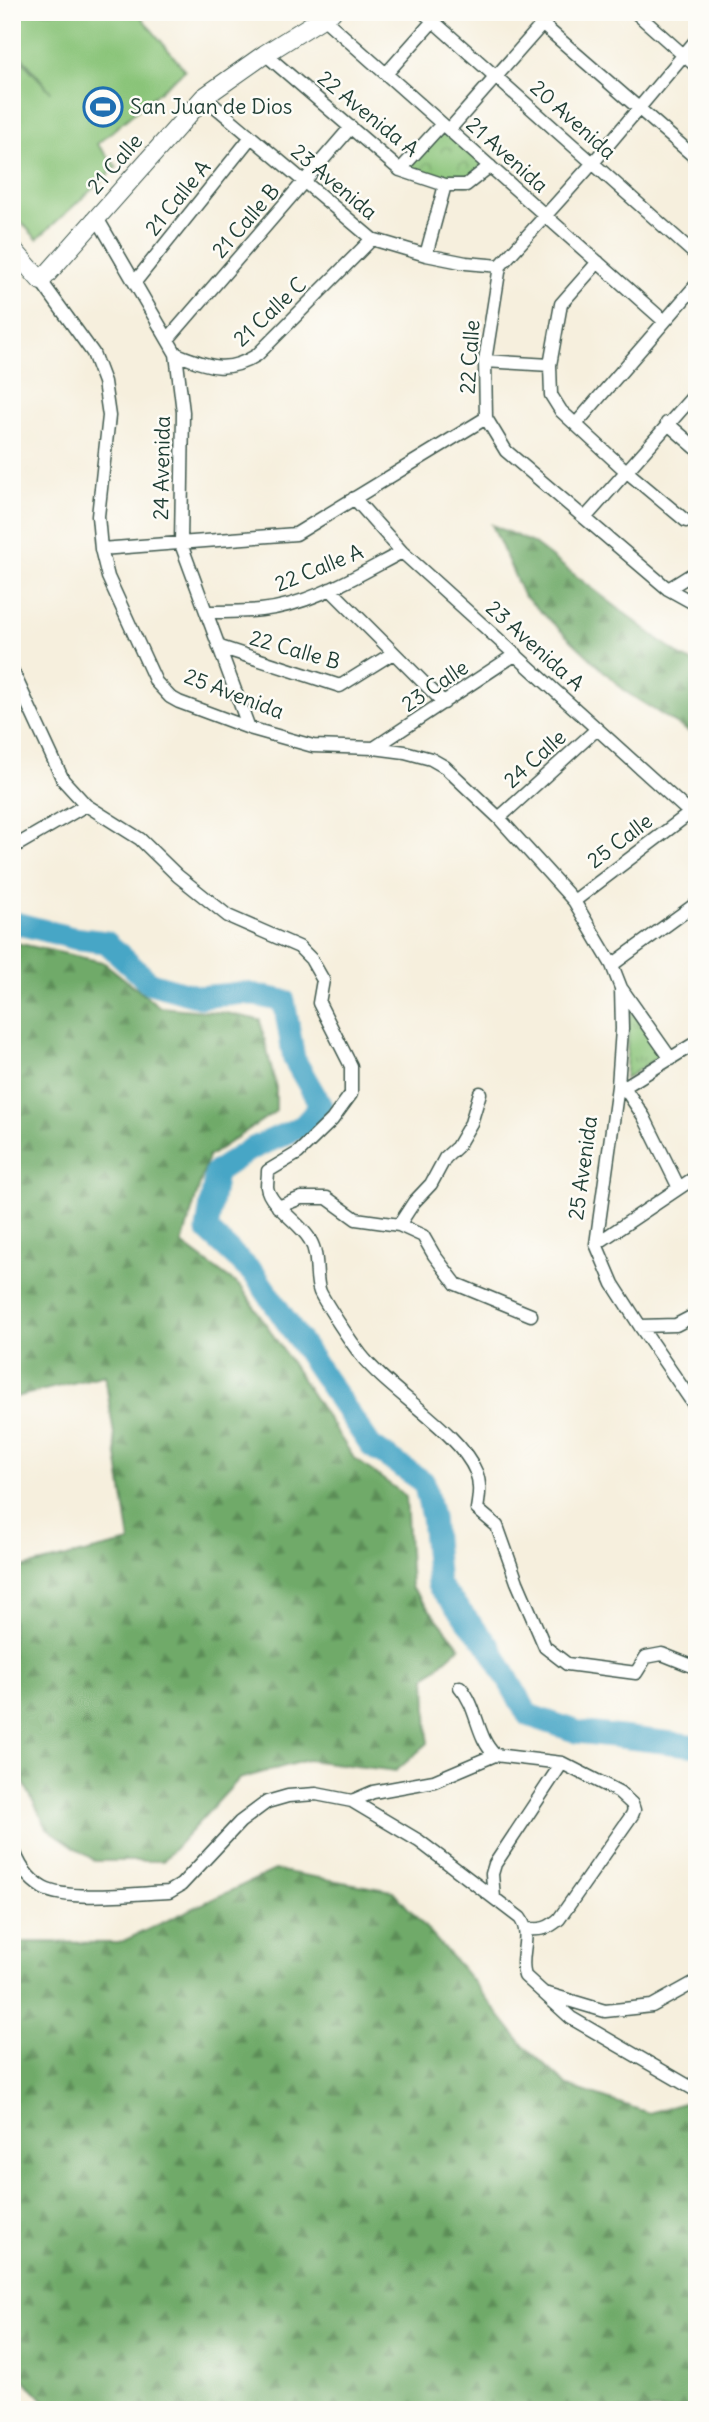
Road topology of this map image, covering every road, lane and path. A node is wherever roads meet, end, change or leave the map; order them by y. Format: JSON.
{"nodes":[{"id":1,"x":528,"y":12,"type":"edge"},
{"id":2,"x":553,"y":12,"type":"edge"},
{"id":3,"x":635,"y":12,"type":"edge"},
{"id":4,"x":328,"y":15,"type":"edge"},
{"id":5,"x":428,"y":17,"type":"edge"},
{"id":6,"x":542,"y":25,"type":"junction"},
{"id":7,"x":697,"y":40,"type":"edge"},
{"id":8,"x":265,"y":54,"type":"junction"},
{"id":9,"x":683,"y":55,"type":"junction"},
{"id":10,"x":697,"y":67,"type":"edge"},
{"id":11,"x":386,"y":74,"type":"junction"},
{"id":12,"x":497,"y":78,"type":"junction"},
{"id":13,"x":204,"y":97,"type":"junction"},
{"id":14,"x":639,"y":109,"type":"junction"},
{"id":15,"x":351,"y":127,"type":"junction"},
{"id":16,"x":446,"y":127,"type":"junction"},
{"id":17,"x":251,"y":137,"type":"junction"},
{"id":18,"x":697,"y":159,"type":"edge"},
{"id":19,"x":592,"y":164,"type":"junction"},
{"id":20,"x":490,"y":166,"type":"junction"},
{"id":21,"x":400,"y":170,"type":"junction"},
{"id":22,"x":305,"y":182,"type":"junction"},
{"id":23,"x":445,"y":185,"type":"junction"},
{"id":24,"x":546,"y":216,"type":"junction"},
{"id":25,"x":97,"y":218,"type":"junction"},
{"id":26,"x":372,"y":239,"type":"junction"},
{"id":27,"x":14,"y":254,"type":"edge"},
{"id":28,"x":426,"y":255,"type":"junction"},
{"id":29,"x":697,"y":256,"type":"edge"},
{"id":30,"x":598,"y":262,"type":"junction"},
{"id":31,"x":500,"y":266,"type":"junction"},
{"id":32,"x":41,"y":281,"type":"junction"},
{"id":33,"x":135,"y":282,"type":"junction"},
{"id":34,"x":697,"y":284,"type":"edge"},
{"id":35,"x":664,"y":321,"type":"junction"},
{"id":36,"x":169,"y":338,"type":"junction"},
{"id":37,"x":176,"y":354,"type":"junction"},
{"id":38,"x":485,"y":361,"type":"junction"},
{"id":39,"x":550,"y":365,"type":"junction"},
{"id":40,"x":697,"y":392,"type":"edge"},
{"id":41,"x":486,"y":418,"type":"junction"},
{"id":42,"x":667,"y":423,"type":"junction"},
{"id":43,"x":576,"y":424,"type":"junction"},
{"id":44,"x":697,"y":449,"type":"edge"},
{"id":45,"x":626,"y":471,"type":"junction"},
{"id":46,"x":354,"y":498,"type":"junction"},
{"id":47,"x":585,"y":518,"type":"junction"},
{"id":48,"x":686,"y":521,"type":"dead end"},
{"id":49,"x":181,"y":544,"type":"junction"},
{"id":50,"x":101,"y":549,"type":"junction"},
{"id":51,"x":402,"y":552,"type":"junction"},
{"id":52,"x":697,"y":571,"type":"edge"},
{"id":53,"x":331,"y":589,"type":"junction"},
{"id":54,"x":668,"y":589,"type":"junction"},
{"id":55,"x":697,"y":605,"type":"edge"},
{"id":56,"x":207,"y":612,"type":"junction"},
{"id":57,"x":220,"y":647,"type":"junction"},
{"id":58,"x":393,"y":653,"type":"junction"},
{"id":59,"x":516,"y":654,"type":"junction"},
{"id":60,"x":12,"y":670,"type":"edge"},
{"id":61,"x":444,"y":703,"type":"junction"},
{"id":62,"x":249,"y":728,"type":"junction"},
{"id":63,"x":597,"y":729,"type":"junction"},
{"id":64,"x":374,"y":748,"type":"junction"},
{"id":65,"x":86,"y":805,"type":"junction"},
{"id":66,"x":693,"y":813,"type":"edge"},
{"id":67,"x":499,"y":818,"type":"junction"},
{"id":68,"x":12,"y":848,"type":"edge"},
{"id":69,"x":574,"y":901,"type":"junction"},
{"id":70,"x":697,"y":903,"type":"edge"},
{"id":71,"x":612,"y":965,"type":"junction"},
{"id":72,"x":621,"y":988,"type":"junction"},
{"id":73,"x":697,"y":1042,"type":"edge"},
{"id":74,"x":671,"y":1059,"type":"junction"},
{"id":75,"x":621,"y":1086,"type":"junction"},
{"id":76,"x":480,"y":1093,"type":"dead end"},
{"id":77,"x":697,"y":1176,"type":"edge"},
{"id":78,"x":679,"y":1188,"type":"junction"},
{"id":79,"x":278,"y":1207,"type":"junction"},
{"id":80,"x":398,"y":1225,"type":"junction"},
{"id":81,"x":596,"y":1244,"type":"junction"},
{"id":82,"x":697,"y":1314,"type":"edge"},
{"id":83,"x":531,"y":1315,"type":"dead end"},
{"id":84,"x":639,"y":1326,"type":"junction"},
{"id":85,"x":697,"y":1409,"type":"edge"},
{"id":86,"x":697,"y":1668,"type":"edge"},
{"id":87,"x":460,"y":1687,"type":"dead end"},
{"id":88,"x":495,"y":1755,"type":"junction"},
{"id":89,"x":562,"y":1763,"type":"junction"},
{"id":90,"x":352,"y":1801,"type":"junction"},
{"id":91,"x":12,"y":1844,"type":"edge"},
{"id":92,"x":494,"y":1898,"type":"junction"},
{"id":93,"x":526,"y":1928,"type":"junction"},
{"id":94,"x":697,"y":1981,"type":"edge"},
{"id":95,"x":541,"y":1991,"type":"junction"},
{"id":96,"x":697,"y":2091,"type":"edge"}],
"edges":[{"from":1,"to":6,"type":"street"},
{"from":2,"to":6,"type":"street"},
{"from":3,"to":9,"type":"street"},
{"from":4,"to":8,"type":"street","name":"21 Calle"},
{"from":4,"to":11,"type":"street","name":"21 Avenida"},
{"from":5,"to":11,"type":"street"},
{"from":5,"to":12,"type":"street","name":"20 Avenida"},
{"from":6,"to":12,"type":"street"},
{"from":6,"to":14,"type":"street"},
{"from":7,"to":9,"type":"street"},
{"from":8,"to":13,"type":"street","name":"21 Calle"},
{"from":8,"to":15,"type":"street","name":"22 Avenida A"},
{"from":9,"to":10,"type":"street"},
{"from":9,"to":14,"type":"street"},
{"from":11,"to":16,"type":"street","name":"21 Avenida"},
{"from":12,"to":16,"type":"street"},
{"from":12,"to":19,"type":"street","name":"20 Avenida"},
{"from":13,"to":17,"type":"street","name":"23 Avenida"},
{"from":13,"to":25,"type":"street","name":"21 Calle"},
{"from":14,"to":18,"type":"street"},
{"from":14,"to":19,"type":"street"},
{"from":15,"to":21,"type":"street","name":"22 Avenida A"},
{"from":15,"to":22,"type":"street","name":"21 Calle B"},
{"from":16,"to":20,"type":"street","name":"21 Avenida"},
{"from":16,"to":21,"type":"street"},
{"from":17,"to":22,"type":"street","name":"23 Avenida"},
{"from":17,"to":33,"type":"street","name":"21 Calle A"},
{"from":19,"to":24,"type":"street"},
{"from":19,"to":29,"type":"street","name":"20 Avenida"},
{"from":20,"to":23,"type":"street"},
{"from":20,"to":24,"type":"street","name":"21 Avenida"},
{"from":21,"to":23,"type":"street","name":"22 Avenida A"},
{"from":22,"to":26,"type":"street","name":"23 Avenida"},
{"from":22,"to":36,"type":"street","name":"21 Calle B"},
{"from":23,"to":28,"type":"street"},
{"from":24,"to":30,"type":"street","name":"21 Avenida"},
{"from":24,"to":31,"type":"street"},
{"from":25,"to":32,"type":"street","name":"21 Calle"},
{"from":25,"to":33,"type":"street","name":"24 Avenida"},
{"from":26,"to":28,"type":"street","name":"23 Avenida"},
{"from":26,"to":37,"type":"street","name":"21 Calle C"},
{"from":27,"to":32,"type":"street","name":"25 Avenida"},
{"from":28,"to":31,"type":"street","name":"23 Avenida"},
{"from":30,"to":35,"type":"street","name":"21 Avenida"},
{"from":30,"to":39,"type":"street"},
{"from":31,"to":38,"type":"street","name":"22 Calle"},
{"from":32,"to":50,"type":"street","name":"25 Avenida"},
{"from":33,"to":36,"type":"street","name":"24 Avenida"},
{"from":34,"to":35,"type":"street"},
{"from":35,"to":43,"type":"street"},
{"from":36,"to":37,"type":"street","name":"24 Avenida"},
{"from":37,"to":49,"type":"street","name":"24 Avenida"},
{"from":38,"to":39,"type":"street"},
{"from":38,"to":41,"type":"street","name":"22 Calle"},
{"from":39,"to":43,"type":"street"},
{"from":40,"to":42,"type":"street"},
{"from":41,"to":46,"type":"street","name":"22 Calle"},
{"from":41,"to":47,"type":"street"},
{"from":42,"to":44,"type":"street"},
{"from":42,"to":45,"type":"street"},
{"from":43,"to":45,"type":"street"},
{"from":45,"to":47,"type":"street"},
{"from":45,"to":48,"type":"street"},
{"from":46,"to":49,"type":"street","name":"22 Calle"},
{"from":46,"to":51,"type":"street","name":"23 Avenida A"},
{"from":47,"to":54,"type":"street"},
{"from":49,"to":50,"type":"street","name":"22 Calle"},
{"from":49,"to":56,"type":"street","name":"24 Avenida"},
{"from":50,"to":62,"type":"street","name":"25 Avenida"},
{"from":51,"to":53,"type":"street","name":"22 Calle A"},
{"from":51,"to":59,"type":"street","name":"23 Avenida A"},
{"from":52,"to":54,"type":"street"},
{"from":53,"to":56,"type":"street","name":"22 Calle A"},
{"from":53,"to":58,"type":"street"},
{"from":54,"to":55,"type":"street"},
{"from":56,"to":57,"type":"street","name":"24 Avenida"},
{"from":57,"to":58,"type":"street","name":"22 Calle B"},
{"from":57,"to":62,"type":"street","name":"24 Avenida"},
{"from":58,"to":61,"type":"street"},
{"from":59,"to":61,"type":"street","name":"23 Calle"},
{"from":59,"to":63,"type":"street","name":"23 Avenida A"},
{"from":60,"to":65,"type":"street"},
{"from":61,"to":64,"type":"street","name":"23 Calle"},
{"from":62,"to":64,"type":"street","name":"25 Avenida"},
{"from":63,"to":66,"type":"street","name":"23 Avenida A"},
{"from":63,"to":67,"type":"street","name":"24 Calle"},
{"from":64,"to":67,"type":"street","name":"25 Avenida"},
{"from":65,"to":68,"type":"street"},
{"from":65,"to":79,"type":"street"},
{"from":66,"to":69,"type":"street","name":"25 Calle"},
{"from":67,"to":69,"type":"street","name":"25 Avenida"},
{"from":69,"to":71,"type":"street","name":"25 Avenida"},
{"from":70,"to":71,"type":"street"},
{"from":71,"to":72,"type":"street","name":"25 Avenida"},
{"from":72,"to":74,"type":"street","name":"25 Avenida"},
{"from":72,"to":75,"type":"street","name":"25 Avenida"},
{"from":73,"to":74,"type":"street"},
{"from":74,"to":75,"type":"street"},
{"from":75,"to":78,"type":"street"},
{"from":75,"to":81,"type":"street","name":"25 Avenida"},
{"from":76,"to":80,"type":"street"},
{"from":77,"to":78,"type":"street"},
{"from":78,"to":81,"type":"street"},
{"from":79,"to":80,"type":"street"},
{"from":79,"to":86,"type":"street"},
{"from":80,"to":83,"type":"street"},
{"from":81,"to":84,"type":"street","name":"25 Avenida"},
{"from":82,"to":84,"type":"street"},
{"from":84,"to":85,"type":"street","name":"25 Avenida"},
{"from":87,"to":88,"type":"street"},
{"from":88,"to":89,"type":"street"},
{"from":88,"to":90,"type":"street"},
{"from":89,"to":92,"type":"street"},
{"from":89,"to":93,"type":"street"},
{"from":90,"to":91,"type":"street"},
{"from":90,"to":92,"type":"street"},
{"from":92,"to":93,"type":"street"},
{"from":93,"to":95,"type":"street"},
{"from":94,"to":95,"type":"street"},
{"from":95,"to":96,"type":"street"}]}
